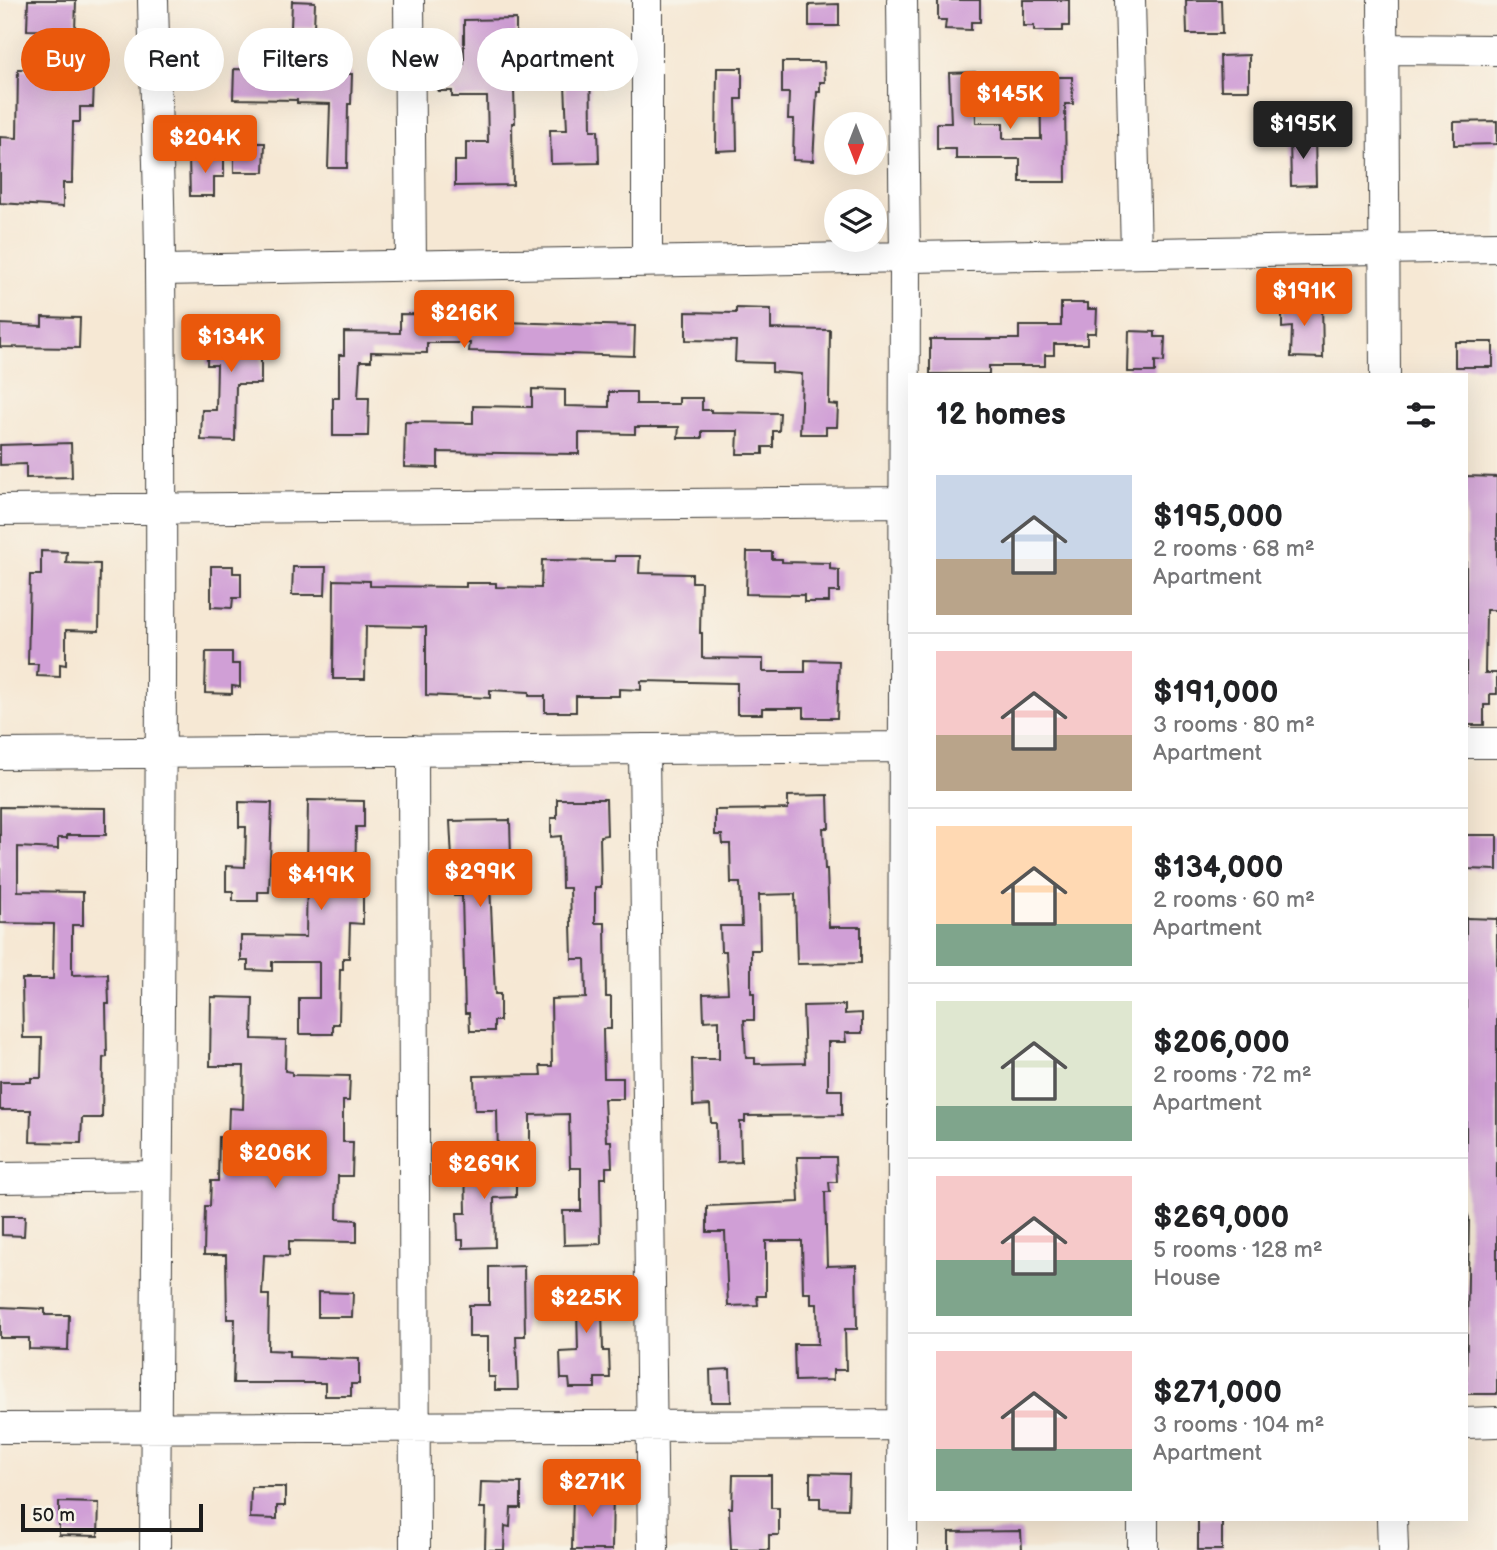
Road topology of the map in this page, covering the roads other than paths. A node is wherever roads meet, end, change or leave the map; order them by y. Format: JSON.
{"nodes":[{"id":1,"x":153,"y":0,"type":"edge"},
{"id":2,"x":409,"y":0,"type":"edge"},
{"id":3,"x":647,"y":0,"type":"edge"},
{"id":4,"x":902,"y":0,"type":"edge"},
{"id":5,"x":1130,"y":0,"type":"edge"},
{"id":6,"x":1383,"y":0,"type":"edge"},
{"id":7,"x":1383,"y":49,"type":"junction"},
{"id":8,"x":1497,"y":50,"type":"edge"},
{"id":9,"x":1497,"y":247,"type":"edge"},
{"id":10,"x":1384,"y":248,"type":"junction"},
{"id":11,"x":1136,"y":253,"type":"junction"},
{"id":12,"x":905,"y":257,"type":"junction"},
{"id":13,"x":647,"y":261,"type":"junction"},
{"id":14,"x":411,"y":266,"type":"junction"},
{"id":15,"x":160,"y":270,"type":"junction"},
{"id":16,"x":1385,"y":373,"type":"edge"},
{"id":17,"x":907,"y":502,"type":"edge"},
{"id":18,"x":160,"y":507,"type":"junction"},
{"id":19,"x":0,"y":510,"type":"edge"},
{"id":20,"x":1468,"y":743,"type":"edge"},
{"id":21,"x":1497,"y":743,"type":"edge"},
{"id":22,"x":907,"y":747,"type":"edge"},
{"id":23,"x":644,"y":749,"type":"junction"},
{"id":24,"x":413,"y":750,"type":"junction"},
{"id":25,"x":162,"y":751,"type":"junction"},
{"id":26,"x":0,"y":754,"type":"edge"},
{"id":27,"x":156,"y":1176,"type":"junction"},
{"id":28,"x":0,"y":1178,"type":"edge"},
{"id":29,"x":1468,"y":1423,"type":"edge"},
{"id":30,"x":1497,"y":1423,"type":"edge"},
{"id":31,"x":906,"y":1425,"type":"edge"},
{"id":32,"x":413,"y":1426,"type":"junction"},
{"id":33,"x":652,"y":1426,"type":"junction"},
{"id":34,"x":0,"y":1428,"type":"edge"},
{"id":35,"x":155,"y":1428,"type":"junction"},
{"id":36,"x":1143,"y":1521,"type":"edge"},
{"id":37,"x":1392,"y":1521,"type":"edge"},
{"id":38,"x":155,"y":1550,"type":"edge"},
{"id":39,"x":415,"y":1550,"type":"edge"},
{"id":40,"x":653,"y":1550,"type":"edge"},
{"id":41,"x":902,"y":1550,"type":"edge"},
{"id":42,"x":1143,"y":1550,"type":"edge"},
{"id":43,"x":1393,"y":1550,"type":"edge"}],
"edges":[{"from":1,"to":15,"type":"street"},
{"from":2,"to":14,"type":"street"},
{"from":3,"to":13,"type":"street"},
{"from":4,"to":12,"type":"street"},
{"from":5,"to":11,"type":"street"},
{"from":6,"to":7,"type":"street"},
{"from":7,"to":8,"type":"street"},
{"from":7,"to":10,"type":"street"},
{"from":9,"to":10,"type":"street"},
{"from":10,"to":11,"type":"street"},
{"from":10,"to":16,"type":"street"},
{"from":11,"to":12,"type":"street"},
{"from":12,"to":13,"type":"street"},
{"from":12,"to":17,"type":"street"},
{"from":13,"to":14,"type":"street"},
{"from":14,"to":15,"type":"street"},
{"from":15,"to":18,"type":"street"},
{"from":17,"to":18,"type":"street"},
{"from":17,"to":22,"type":"street"},
{"from":18,"to":19,"type":"street"},
{"from":18,"to":25,"type":"street"},
{"from":20,"to":21,"type":"street"},
{"from":22,"to":23,"type":"street"},
{"from":22,"to":31,"type":"street"},
{"from":23,"to":24,"type":"street"},
{"from":23,"to":33,"type":"street"},
{"from":24,"to":25,"type":"street"},
{"from":24,"to":32,"type":"street"},
{"from":25,"to":26,"type":"street"},
{"from":25,"to":27,"type":"street"},
{"from":27,"to":28,"type":"street"},
{"from":27,"to":35,"type":"street"},
{"from":29,"to":30,"type":"street"},
{"from":31,"to":33,"type":"street"},
{"from":31,"to":41,"type":"street"},
{"from":32,"to":33,"type":"street"},
{"from":32,"to":35,"type":"street"},
{"from":32,"to":39,"type":"street"},
{"from":33,"to":40,"type":"street"},
{"from":34,"to":35,"type":"street"},
{"from":35,"to":38,"type":"street"},
{"from":36,"to":42,"type":"street"},
{"from":37,"to":43,"type":"street"}]}
